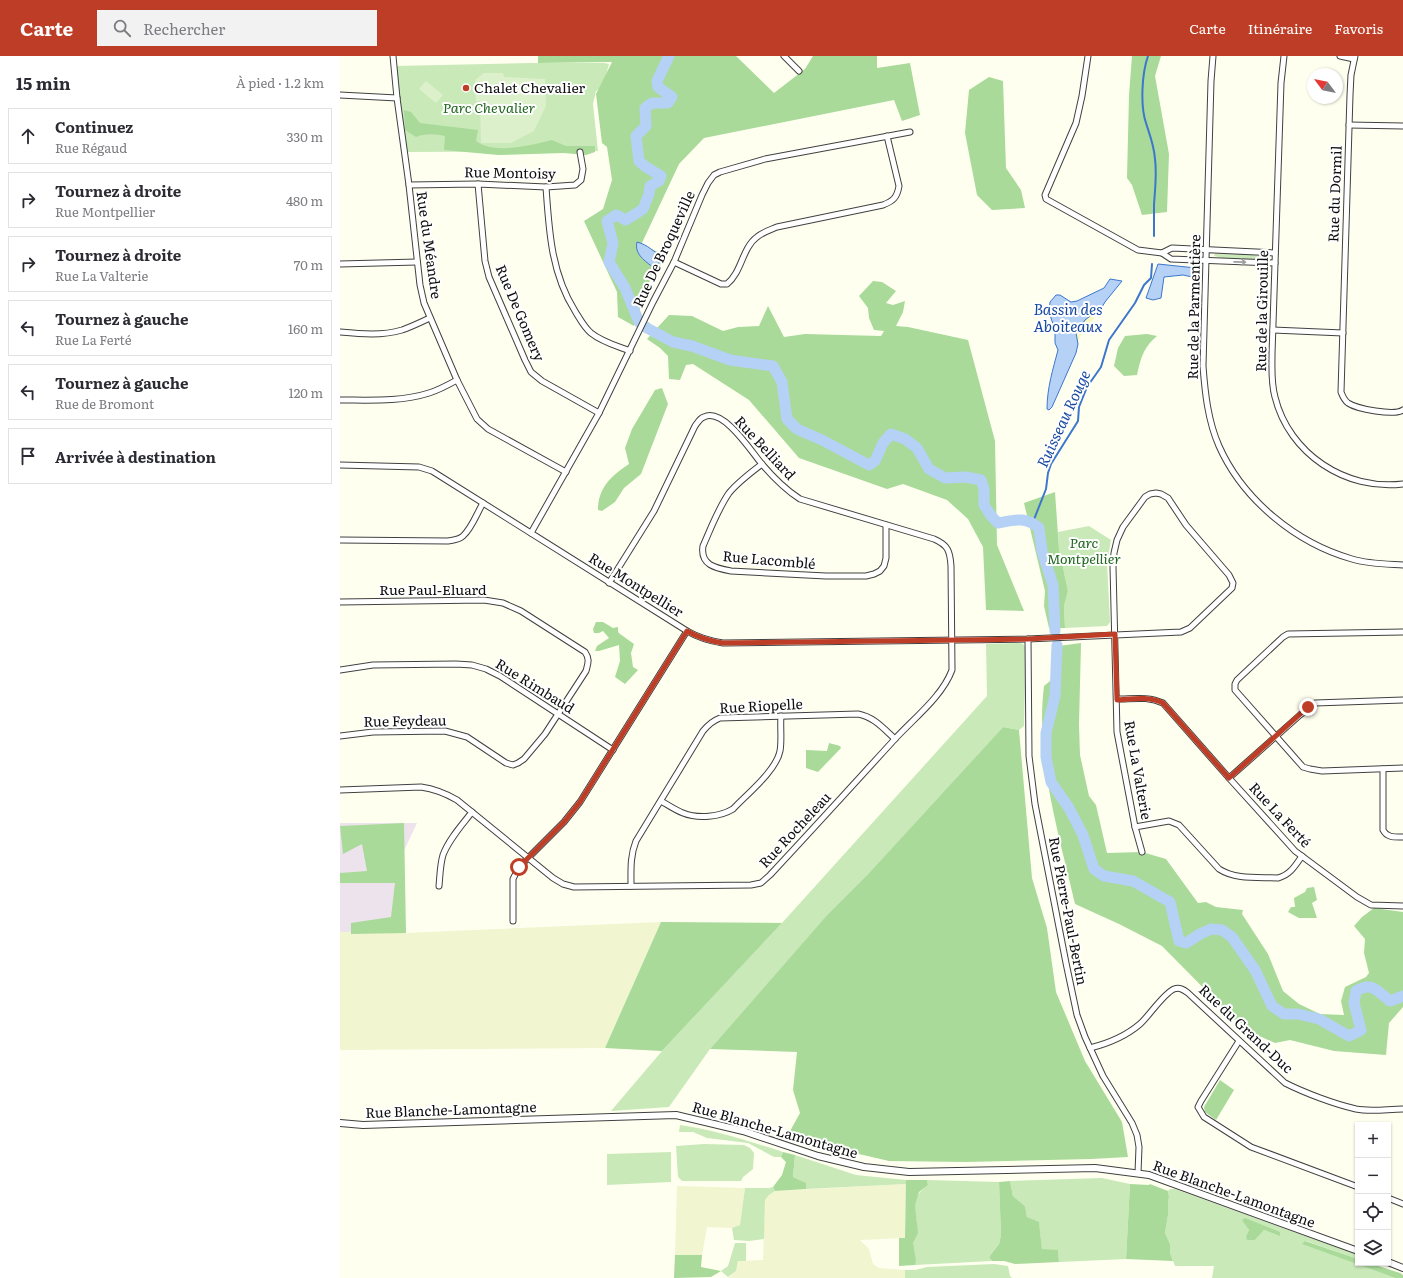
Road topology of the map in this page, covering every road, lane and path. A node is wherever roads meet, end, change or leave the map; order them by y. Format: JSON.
{"nodes":[{"id":1,"x":393,"y":56,"type":"edge"},
{"id":2,"x":784,"y":56,"type":"edge"},
{"id":3,"x":1088,"y":56,"type":"edge"},
{"id":4,"x":1213,"y":56,"type":"edge"},
{"id":5,"x":1284,"y":56,"type":"edge"},
{"id":6,"x":1340,"y":56,"type":"edge"},
{"id":7,"x":1355,"y":58,"type":"edge"},
{"id":8,"x":799,"y":71,"type":"dead end"},
{"id":9,"x":340,"y":95,"type":"edge"},
{"id":10,"x":397,"y":98,"type":"junction"},
{"id":11,"x":1349,"y":124,"type":"junction"},
{"id":12,"x":1403,"y":126,"type":"edge"},
{"id":13,"x":910,"y":132,"type":"dead end"},
{"id":14,"x":887,"y":136,"type":"junction"},
{"id":15,"x":580,"y":152,"type":"dead end"},
{"id":16,"x":478,"y":184,"type":"junction"},
{"id":17,"x":409,"y":185,"type":"junction"},
{"id":18,"x":546,"y":187,"type":"junction"},
{"id":19,"x":1206,"y":250,"type":"junction"},
{"id":20,"x":1162,"y":253,"type":"junction"},
{"id":21,"x":1275,"y":253,"type":"junction"},
{"id":22,"x":1206,"y":261,"type":"junction"},
{"id":23,"x":417,"y":262,"type":"junction"},
{"id":24,"x":674,"y":262,"type":"junction"},
{"id":25,"x":1275,"y":263,"type":"junction"},
{"id":26,"x":340,"y":264,"type":"edge"},
{"id":27,"x":430,"y":318,"type":"junction"},
{"id":28,"x":1273,"y":330,"type":"junction"},
{"id":29,"x":340,"y":332,"type":"edge"},
{"id":30,"x":1343,"y":333,"type":"junction"},
{"id":31,"x":630,"y":351,"type":"junction"},
{"id":32,"x":457,"y":380,"type":"junction"},
{"id":33,"x":340,"y":400,"type":"edge"},
{"id":34,"x":1403,"y":410,"type":"edge"},
{"id":35,"x":599,"y":413,"type":"junction"},
{"id":36,"x":762,"y":464,"type":"junction"},
{"id":37,"x":340,"y":465,"type":"edge"},
{"id":38,"x":566,"y":472,"type":"junction"},
{"id":39,"x":1403,"y":484,"type":"edge"},
{"id":40,"x":483,"y":503,"type":"junction"},
{"id":41,"x":886,"y":525,"type":"junction"},
{"id":42,"x":531,"y":533,"type":"junction"},
{"id":43,"x":340,"y":540,"type":"edge"},
{"id":44,"x":1403,"y":565,"type":"edge"},
{"id":45,"x":609,"y":583,"type":"junction"},
{"id":46,"x":1233,"y":583,"type":"joint"},
{"id":47,"x":340,"y":602,"type":"edge"},
{"id":48,"x":687,"y":631,"type":"junction"},
{"id":49,"x":1403,"y":632,"type":"edge"},
{"id":50,"x":1115,"y":634,"type":"junction"},
{"id":51,"x":1028,"y":639,"type":"junction"},
{"id":52,"x":952,"y":640,"type":"junction"},
{"id":53,"x":340,"y":670,"type":"edge"},
{"id":54,"x":1117,"y":700,"type":"junction"},
{"id":55,"x":1403,"y":700,"type":"edge"},
{"id":56,"x":558,"y":714,"type":"junction"},
{"id":57,"x":781,"y":716,"type":"junction"},
{"id":58,"x":340,"y":736,"type":"edge"},
{"id":59,"x":1276,"y":736,"type":"junction"},
{"id":60,"x":895,"y":739,"type":"junction"},
{"id":61,"x":613,"y":750,"type":"junction"},
{"id":62,"x":1403,"y":768,"type":"edge"},
{"id":63,"x":1383,"y":769,"type":"junction"},
{"id":64,"x":1229,"y":778,"type":"junction"},
{"id":65,"x":340,"y":790,"type":"edge"},
{"id":66,"x":661,"y":801,"type":"junction"},
{"id":67,"x":472,"y":812,"type":"junction"},
{"id":68,"x":1136,"y":827,"type":"junction"},
{"id":69,"x":1403,"y":837,"type":"edge"},
{"id":70,"x":1142,"y":852,"type":"dead end"},
{"id":71,"x":1302,"y":856,"type":"junction"},
{"id":72,"x":528,"y":857,"type":"junction"},
{"id":73,"x":439,"y":886,"type":"dead end"},
{"id":74,"x":631,"y":886,"type":"junction"},
{"id":75,"x":1403,"y":906,"type":"edge"},
{"id":76,"x":513,"y":921,"type":"dead end"},
{"id":77,"x":1239,"y":1041,"type":"junction"},
{"id":78,"x":1090,"y":1048,"type":"junction"},
{"id":79,"x":1403,"y":1109,"type":"edge"},
{"id":80,"x":340,"y":1123,"type":"edge"},
{"id":81,"x":1138,"y":1173,"type":"junction"},
{"id":82,"x":1355,"y":1186,"type":"edge"},
{"id":83,"x":1391,"y":1199,"type":"edge"},
{"id":84,"x":1403,"y":1204,"type":"edge"},
{"id":85,"x":1355,"y":1250,"type":"edge"},
{"id":86,"x":1391,"y":1263,"type":"edge"},
{"id":87,"x":1403,"y":1268,"type":"edge"}],
"edges":[{"from":1,"to":10,"type":"street","name":"Rue du Méandre"},
{"from":2,"to":8,"type":"street"},
{"from":3,"to":20,"type":"street"},
{"from":4,"to":19,"type":"street","name":"Rue de la Parmentière"},
{"from":5,"to":21,"type":"street","name":"Rue de la Girouille"},
{"from":6,"to":7,"type":"street"},
{"from":7,"to":11,"type":"street","name":"Rue du Dormil"},
{"from":9,"to":10,"type":"street"},
{"from":10,"to":17,"type":"street","name":"Rue du Méandre"},
{"from":11,"to":12,"type":"street"},
{"from":11,"to":30,"type":"street","name":"Rue du Dormil"},
{"from":13,"to":14,"type":"street","name":"Rue De Broqueville"},
{"from":14,"to":24,"type":"street","name":"Rue De Broqueville"},
{"from":14,"to":24,"type":"street"},
{"from":15,"to":18,"type":"street","name":"Rue Montoisy"},
{"from":16,"to":17,"type":"street","name":"Rue Montoisy"},
{"from":16,"to":18,"type":"street","name":"Rue Montoisy"},
{"from":16,"to":35,"type":"street","name":"Rue De Gomery"},
{"from":17,"to":23,"type":"street","name":"Rue du Méandre"},
{"from":18,"to":31,"type":"street"},
{"from":19,"to":20,"type":"street"},
{"from":19,"to":21,"type":"street"},
{"from":19,"to":22,"type":"street","name":"Rue de la Parmentière"},
{"from":20,"to":22,"type":"street"},
{"from":21,"to":25,"type":"street","name":"Rue de la Girouille"},
{"from":22,"to":25,"type":"street","one_way":true},
{"from":22,"to":44,"type":"street","name":"Rue de la Parmentière"},
{"from":23,"to":26,"type":"street"},
{"from":23,"to":27,"type":"street","name":"Rue du Méandre"},
{"from":24,"to":31,"type":"street","name":"Rue De Broqueville"},
{"from":25,"to":28,"type":"street","name":"Rue de la Girouille"},
{"from":27,"to":29,"type":"street"},
{"from":27,"to":32,"type":"street","name":"Rue du Méandre"},
{"from":28,"to":30,"type":"street"},
{"from":28,"to":39,"type":"street","name":"Rue de la Girouille"},
{"from":30,"to":34,"type":"street","name":"Rue du Dormil"},
{"from":31,"to":35,"type":"street","name":"Rue De Broqueville"},
{"from":32,"to":33,"type":"street"},
{"from":32,"to":38,"type":"street","name":"Rue du Méandre"},
{"from":35,"to":38,"type":"street","name":"Rue De Broqueville"},
{"from":36,"to":41,"type":"street","name":"Rue Belliard"},
{"from":36,"to":41,"type":"street","name":"Rue Lacomblé"},
{"from":36,"to":45,"type":"street","name":"Rue Belliard"},
{"from":37,"to":40,"type":"street","name":"Rue Montpellier"},
{"from":38,"to":42,"type":"street","name":"Rue De Broqueville"},
{"from":40,"to":42,"type":"street","name":"Rue Montpellier"},
{"from":40,"to":43,"type":"street"},
{"from":41,"to":52,"type":"street","name":"Rue Belliard"},
{"from":42,"to":45,"type":"street","name":"Rue Montpellier"},
{"from":45,"to":48,"type":"street","name":"Rue Montpellier"},
{"from":46,"to":50,"type":"street","name":"Rue Montpellier"},
{"from":46,"to":50,"type":"street","name":"Rue La Valterie"},
{"from":47,"to":56,"type":"street","name":"Rue Paul-Eluard"},
{"from":48,"to":52,"type":"street","name":"Rue Montpellier"},
{"from":48,"to":61,"type":"street"},
{"from":49,"to":59,"type":"street"},
{"from":50,"to":51,"type":"street","name":"Rue Montpellier"},
{"from":50,"to":54,"type":"street","name":"Rue La Valterie"},
{"from":51,"to":52,"type":"street","name":"Rue Montpellier"},
{"from":51,"to":78,"type":"street","name":"Rue Pierre-Paul-Bertin"},
{"from":52,"to":60,"type":"street","name":"Rue Rocheleau"},
{"from":53,"to":56,"type":"street","name":"Rue Rimbaud"},
{"from":54,"to":64,"type":"street","name":"Rue La Ferté"},
{"from":54,"to":68,"type":"street","name":"Rue La Valterie"},
{"from":55,"to":59,"type":"street"},
{"from":56,"to":58,"type":"street","name":"Rue Feydeau"},
{"from":56,"to":61,"type":"street","name":"Rue Rimbaud"},
{"from":57,"to":60,"type":"street","name":"Rue Riopelle"},
{"from":57,"to":66,"type":"street","name":"Rue Riopelle"},
{"from":57,"to":66,"type":"street"},
{"from":59,"to":63,"type":"street"},
{"from":59,"to":64,"type":"street"},
{"from":60,"to":74,"type":"street","name":"Rue Rocheleau"},
{"from":61,"to":72,"type":"street"},
{"from":62,"to":63,"type":"street"},
{"from":63,"to":69,"type":"street"},
{"from":64,"to":71,"type":"street","name":"Rue La Ferté"},
{"from":65,"to":67,"type":"street","name":"Rue Rocheleau"},
{"from":66,"to":74,"type":"street","name":"Rue Riopelle"},
{"from":67,"to":72,"type":"street","name":"Rue Rocheleau"},
{"from":67,"to":73,"type":"street"},
{"from":68,"to":70,"type":"street","name":"Rue La Valterie"},
{"from":68,"to":71,"type":"street"},
{"from":71,"to":75,"type":"street","name":"Rue La Ferté"},
{"from":72,"to":74,"type":"street","name":"Rue Rocheleau"},
{"from":72,"to":76,"type":"street"},
{"from":77,"to":78,"type":"street","name":"Rue du Grand-Duc"},
{"from":77,"to":79,"type":"street","name":"Rue du Grand-Duc"},
{"from":77,"to":82,"type":"street"},
{"from":78,"to":81,"type":"street","name":"Rue Pierre-Paul-Bertin"},
{"from":80,"to":81,"type":"street","name":"Rue Blanche-Lamontagne"},
{"from":81,"to":85,"type":"street","name":"Rue Blanche-Lamontagne"},
{"from":83,"to":84,"type":"street"},
{"from":86,"to":87,"type":"street"}]}
